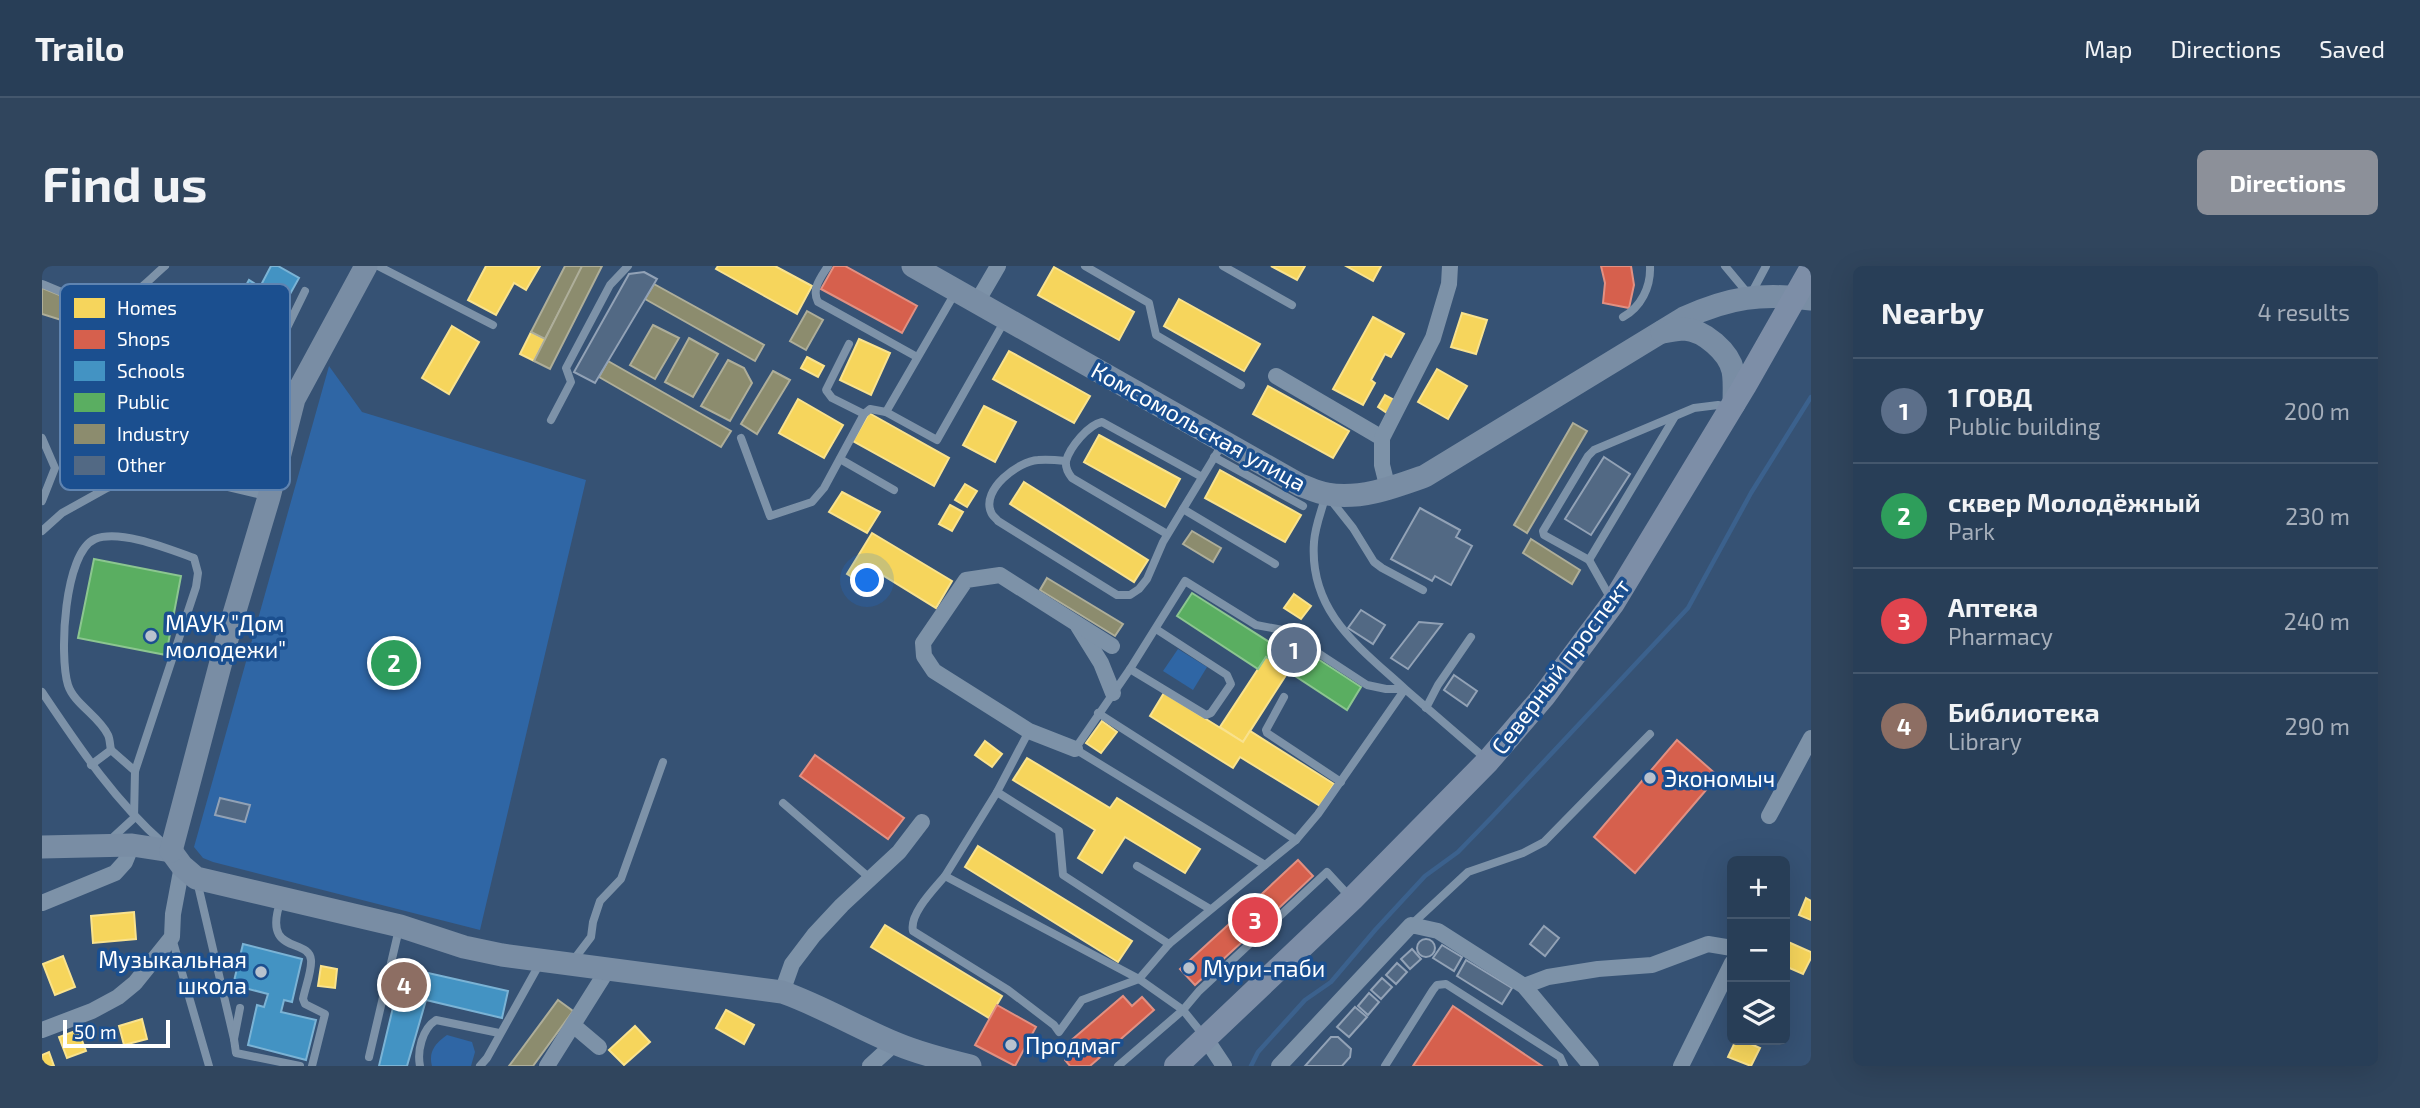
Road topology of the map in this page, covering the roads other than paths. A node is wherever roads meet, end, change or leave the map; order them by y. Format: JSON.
{"nodes":[{"id":1,"x":165,"y":266,"type":"edge"},
{"id":2,"x":366,"y":266,"type":"edge"},
{"id":3,"x":378,"y":266,"type":"edge"},
{"id":4,"x":628,"y":266,"type":"edge"},
{"id":5,"x":828,"y":266,"type":"edge"},
{"id":6,"x":913,"y":266,"type":"edge"},
{"id":7,"x":998,"y":266,"type":"edge"},
{"id":8,"x":1085,"y":266,"type":"edge"},
{"id":9,"x":1223,"y":266,"type":"edge"},
{"id":10,"x":1450,"y":266,"type":"edge"},
{"id":11,"x":1650,"y":266,"type":"edge"},
{"id":12,"x":1725,"y":266,"type":"edge"},
{"id":13,"x":1766,"y":266,"type":"edge"},
{"id":14,"x":1811,"y":269,"type":"edge"},
{"id":15,"x":42,"y":284,"type":"edge"},
{"id":16,"x":144,"y":284,"type":"edge"},
{"id":17,"x":60,"y":291,"type":"edge"},
{"id":18,"x":305,"y":291,"type":"dead end"},
{"id":19,"x":957,"y":291,"type":"junction"},
{"id":20,"x":1750,"y":296,"type":"junction"},
{"id":21,"x":1803,"y":298,"type":"edge"},
{"id":22,"x":977,"y":302,"type":"junction"},
{"id":23,"x":1292,"y":305,"type":"dead end"},
{"id":24,"x":1623,"y":317,"type":"dead end"},
{"id":25,"x":1006,"y":319,"type":"junction"},
{"id":26,"x":290,"y":322,"type":"edge"},
{"id":27,"x":493,"y":325,"type":"dead end"},
{"id":28,"x":1659,"y":333,"type":"junction"},
{"id":29,"x":849,"y":344,"type":"dead end"},
{"id":30,"x":917,"y":357,"type":"junction"},
{"id":31,"x":1276,"y":376,"type":"dead end"},
{"id":32,"x":1241,"y":385,"type":"dead end"},
{"id":33,"x":293,"y":402,"type":"junction"},
{"id":34,"x":290,"y":403,"type":"edge"},
{"id":35,"x":1733,"y":406,"type":"junction"},
{"id":36,"x":886,"y":411,"type":"junction"},
{"id":37,"x":290,"y":414,"type":"edge"},
{"id":38,"x":864,"y":414,"type":"junction"},
{"id":39,"x":1674,"y":418,"type":"junction"},
{"id":40,"x":551,"y":421,"type":"dead end"},
{"id":41,"x":42,"y":438,"type":"edge"},
{"id":42,"x":741,"y":438,"type":"dead end"},
{"id":43,"x":1382,"y":438,"type":"junction"},
{"id":44,"x":1219,"y":449,"type":"junction"},
{"id":45,"x":840,"y":459,"type":"junction"},
{"id":46,"x":1066,"y":461,"type":"junction"},
{"id":47,"x":1202,"y":477,"type":"junction"},
{"id":48,"x":1388,"y":489,"type":"junction"},
{"id":49,"x":103,"y":490,"type":"edge"},
{"id":50,"x":240,"y":490,"type":"edge"},
{"id":51,"x":271,"y":490,"type":"edge"},
{"id":52,"x":894,"y":490,"type":"dead end"},
{"id":53,"x":1326,"y":494,"type":"junction"},
{"id":54,"x":269,"y":497,"type":"junction"},
{"id":55,"x":42,"y":501,"type":"edge"},
{"id":56,"x":1303,"y":506,"type":"dead end"},
{"id":57,"x":1183,"y":509,"type":"junction"},
{"id":58,"x":42,"y":531,"type":"edge"},
{"id":59,"x":1167,"y":534,"type":"junction"},
{"id":60,"x":1589,"y":560,"type":"junction"},
{"id":61,"x":1275,"y":564,"type":"dead end"},
{"id":62,"x":1423,"y":590,"type":"dead end"},
{"id":63,"x":1613,"y":603,"type":"junction"},
{"id":64,"x":1077,"y":624,"type":"junction"},
{"id":65,"x":1156,"y":629,"type":"junction"},
{"id":66,"x":1471,"y":638,"type":"dead end"},
{"id":67,"x":1112,"y":646,"type":"dead end"},
{"id":68,"x":1130,"y":669,"type":"junction"},
{"id":69,"x":1405,"y":689,"type":"junction"},
{"id":70,"x":42,"y":692,"type":"edge"},
{"id":71,"x":1114,"y":692,"type":"junction"},
{"id":72,"x":1284,"y":697,"type":"dead end"},
{"id":73,"x":1426,"y":708,"type":"junction"},
{"id":74,"x":1098,"y":713,"type":"junction"},
{"id":75,"x":1029,"y":731,"type":"junction"},
{"id":76,"x":1650,"y":734,"type":"dead end"},
{"id":77,"x":1811,"y":738,"type":"edge"},
{"id":78,"x":1075,"y":749,"type":"junction"},
{"id":79,"x":111,"y":750,"type":"junction"},
{"id":80,"x":1488,"y":761,"type":"junction"},
{"id":81,"x":663,"y":762,"type":"dead end"},
{"id":82,"x":91,"y":765,"type":"junction"},
{"id":83,"x":135,"y":771,"type":"junction"},
{"id":84,"x":1341,"y":782,"type":"junction"},
{"id":85,"x":997,"y":792,"type":"junction"},
{"id":86,"x":783,"y":803,"type":"dead end"},
{"id":87,"x":1769,"y":816,"type":"dead end"},
{"id":88,"x":134,"y":818,"type":"junction"},
{"id":89,"x":922,"y":822,"type":"dead end"},
{"id":90,"x":1296,"y":840,"type":"junction"},
{"id":91,"x":105,"y":845,"type":"junction"},
{"id":92,"x":132,"y":845,"type":"junction"},
{"id":93,"x":42,"y":847,"type":"edge"},
{"id":94,"x":183,"y":865,"type":"junction"},
{"id":95,"x":1265,"y":865,"type":"junction"},
{"id":96,"x":1137,"y":866,"type":"dead end"},
{"id":97,"x":945,"y":876,"type":"junction"},
{"id":98,"x":872,"y":880,"type":"junction"},
{"id":99,"x":282,"y":897,"type":"junction"},
{"id":100,"x":1352,"y":900,"type":"junction"},
{"id":101,"x":42,"y":903,"type":"edge"},
{"id":102,"x":1210,"y":909,"type":"junction"},
{"id":103,"x":1410,"y":925,"type":"junction"},
{"id":104,"x":400,"y":926,"type":"junction"},
{"id":105,"x":172,"y":937,"type":"junction"},
{"id":106,"x":1169,"y":944,"type":"junction"},
{"id":107,"x":1727,"y":946,"type":"edge"},
{"id":108,"x":541,"y":961,"type":"junction"},
{"id":109,"x":570,"y":964,"type":"junction"},
{"id":110,"x":608,"y":969,"type":"junction"},
{"id":111,"x":1727,"y":973,"type":"edge"},
{"id":112,"x":1139,"y":979,"type":"junction"},
{"id":113,"x":1524,"y":986,"type":"junction"},
{"id":114,"x":782,"y":992,"type":"junction"},
{"id":115,"x":240,"y":1008,"type":"dead end"},
{"id":116,"x":1183,"y":1010,"type":"junction"},
{"id":117,"x":573,"y":1025,"type":"junction"},
{"id":118,"x":42,"y":1030,"type":"edge"},
{"id":119,"x":499,"y":1034,"type":"junction"},
{"id":120,"x":234,"y":1039,"type":"junction"},
{"id":121,"x":1206,"y":1039,"type":"junction"},
{"id":122,"x":895,"y":1043,"type":"junction"},
{"id":123,"x":598,"y":1047,"type":"dead end"},
{"id":124,"x":369,"y":1057,"type":"dead end"},
{"id":125,"x":209,"y":1066,"type":"edge"},
{"id":126,"x":300,"y":1066,"type":"edge"},
{"id":127,"x":312,"y":1066,"type":"edge"},
{"id":128,"x":420,"y":1066,"type":"edge"},
{"id":129,"x":480,"y":1066,"type":"edge"},
{"id":130,"x":547,"y":1066,"type":"edge"},
{"id":131,"x":870,"y":1066,"type":"edge"},
{"id":132,"x":970,"y":1066,"type":"edge"},
{"id":133,"x":1118,"y":1066,"type":"edge"},
{"id":134,"x":1176,"y":1066,"type":"edge"},
{"id":135,"x":1224,"y":1066,"type":"edge"},
{"id":136,"x":1279,"y":1066,"type":"edge"},
{"id":137,"x":1385,"y":1066,"type":"edge"},
{"id":138,"x":1564,"y":1066,"type":"edge"},
{"id":139,"x":1591,"y":1066,"type":"edge"},
{"id":140,"x":1681,"y":1066,"type":"edge"}],
"edges":[{"from":1,"to":16,"type":"lane"},
{"from":2,"to":33,"type":"street"},
{"from":3,"to":27,"type":"lane"},
{"from":4,"to":40,"type":"lane"},
{"from":5,"to":30,"type":"lane"},
{"from":6,"to":19,"type":"street","name":"Комсомольская улица"},
{"from":7,"to":22,"type":"street"},
{"from":8,"to":32,"type":"lane"},
{"from":9,"to":23,"type":"lane"},
{"from":10,"to":43,"type":"street"},
{"from":11,"to":24,"type":"lane"},
{"from":12,"to":20,"type":"lane"},
{"from":13,"to":20,"type":"lane"},
{"from":14,"to":21,"type":"main road","name":"Северный проспект"},
{"from":15,"to":17,"type":"lane"},
{"from":18,"to":26,"type":"lane"},
{"from":19,"to":22,"type":"street","name":"Комсомольская улица"},
{"from":19,"to":30,"type":"lane"},
{"from":20,"to":21,"type":"street","name":"Комсомольская улица"},
{"from":20,"to":28,"type":"street","name":"Комсомольская улица"},
{"from":21,"to":35,"type":"main road","name":"Северный проспект"},
{"from":22,"to":25,"type":"street","name":"Комсомольская улица"},
{"from":25,"to":36,"type":"lane"},
{"from":25,"to":44,"type":"street","name":"Комсомольская улица"},
{"from":28,"to":35,"type":"street"},
{"from":28,"to":48,"type":"street","name":"Комсомольская улица"},
{"from":29,"to":38,"type":"lane"},
{"from":30,"to":36,"type":"lane"},
{"from":31,"to":43,"type":"street"},
{"from":33,"to":34,"type":"lane"},
{"from":33,"to":37,"type":"street"},
{"from":35,"to":39,"type":"lane"},
{"from":35,"to":63,"type":"main road","name":"Северный проспект"},
{"from":36,"to":38,"type":"lane"},
{"from":38,"to":45,"type":"lane"},
{"from":39,"to":60,"type":"lane"},
{"from":39,"to":60,"type":"lane"},
{"from":41,"to":55,"type":"lane"},
{"from":42,"to":45,"type":"lane"},
{"from":43,"to":48,"type":"street"},
{"from":44,"to":47,"type":"lane"},
{"from":44,"to":53,"type":"street","name":"Комсомольская улица"},
{"from":44,"to":56,"type":"lane"},
{"from":45,"to":52,"type":"lane"},
{"from":46,"to":47,"type":"lane"},
{"from":46,"to":59,"type":"lane"},
{"from":46,"to":59,"type":"lane"},
{"from":47,"to":57,"type":"lane"},
{"from":48,"to":53,"type":"street","name":"Комсомольская улица"},
{"from":49,"to":58,"type":"lane"},
{"from":50,"to":54,"type":"lane"},
{"from":51,"to":54,"type":"street"},
{"from":53,"to":62,"type":"lane"},
{"from":53,"to":69,"type":"lane"},
{"from":54,"to":94,"type":"street"},
{"from":57,"to":59,"type":"lane"},
{"from":57,"to":61,"type":"lane"},
{"from":60,"to":63,"type":"lane"},
{"from":63,"to":80,"type":"main road","name":"Северный проспект"},
{"from":64,"to":67,"type":"street"},
{"from":64,"to":71,"type":"street"},
{"from":64,"to":75,"type":"street"},
{"from":65,"to":68,"type":"lane"},
{"from":65,"to":68,"type":"lane"},
{"from":65,"to":69,"type":"lane"},
{"from":66,"to":73,"type":"lane"},
{"from":68,"to":71,"type":"lane"},
{"from":69,"to":73,"type":"lane"},
{"from":69,"to":84,"type":"lane"},
{"from":70,"to":82,"type":"lane"},
{"from":71,"to":74,"type":"lane"},
{"from":72,"to":84,"type":"lane"},
{"from":73,"to":80,"type":"lane"},
{"from":74,"to":78,"type":"lane"},
{"from":74,"to":90,"type":"lane"},
{"from":75,"to":78,"type":"street"},
{"from":75,"to":85,"type":"lane"},
{"from":76,"to":103,"type":"lane"},
{"from":77,"to":87,"type":"street"},
{"from":78,"to":95,"type":"lane"},
{"from":79,"to":82,"type":"lane"},
{"from":79,"to":83,"type":"lane"},
{"from":79,"to":83,"type":"lane"},
{"from":80,"to":100,"type":"main road","name":"Северный проспект"},
{"from":81,"to":109,"type":"lane"},
{"from":82,"to":88,"type":"lane"},
{"from":83,"to":88,"type":"lane"},
{"from":84,"to":90,"type":"lane"},
{"from":85,"to":97,"type":"lane"},
{"from":85,"to":106,"type":"lane"},
{"from":86,"to":98,"type":"lane"},
{"from":88,"to":91,"type":"lane"},
{"from":88,"to":94,"type":"lane"},
{"from":89,"to":98,"type":"street"},
{"from":90,"to":95,"type":"lane"},
{"from":91,"to":92,"type":"street"},
{"from":91,"to":93,"type":"street"},
{"from":92,"to":94,"type":"street"},
{"from":92,"to":101,"type":"street"},
{"from":94,"to":99,"type":"street"},
{"from":94,"to":105,"type":"street"},
{"from":94,"to":120,"type":"lane"},
{"from":95,"to":102,"type":"lane"},
{"from":96,"to":102,"type":"lane"},
{"from":97,"to":112,"type":"lane"},
{"from":97,"to":112,"type":"lane"},
{"from":98,"to":114,"type":"street"},
{"from":99,"to":104,"type":"street"},
{"from":99,"to":127,"type":"lane"},
{"from":100,"to":116,"type":"lane"},
{"from":100,"to":121,"type":"main road","name":"Северный проспект"},
{"from":102,"to":106,"type":"lane"},
{"from":103,"to":113,"type":"street"},
{"from":103,"to":136,"type":"street"},
{"from":104,"to":108,"type":"street"},
{"from":104,"to":124,"type":"lane"},
{"from":105,"to":118,"type":"street"},
{"from":105,"to":125,"type":"lane"},
{"from":106,"to":112,"type":"lane"},
{"from":107,"to":113,"type":"street"},
{"from":108,"to":109,"type":"street"},
{"from":108,"to":119,"type":"lane"},
{"from":109,"to":110,"type":"street"},
{"from":110,"to":114,"type":"street"},
{"from":110,"to":117,"type":"street"},
{"from":111,"to":140,"type":"street"},
{"from":112,"to":116,"type":"lane"},
{"from":113,"to":139,"type":"street"},
{"from":114,"to":122,"type":"street"},
{"from":115,"to":120,"type":"lane"},
{"from":116,"to":121,"type":"lane"},
{"from":116,"to":133,"type":"lane"},
{"from":117,"to":123,"type":"street"},
{"from":117,"to":130,"type":"street"},
{"from":119,"to":128,"type":"lane"},
{"from":119,"to":129,"type":"lane"},
{"from":120,"to":126,"type":"lane"},
{"from":121,"to":134,"type":"main road","name":"Северный проспект"},
{"from":121,"to":135,"type":"street"},
{"from":122,"to":131,"type":"street"},
{"from":122,"to":132,"type":"street"},
{"from":137,"to":138,"type":"lane"}]}
